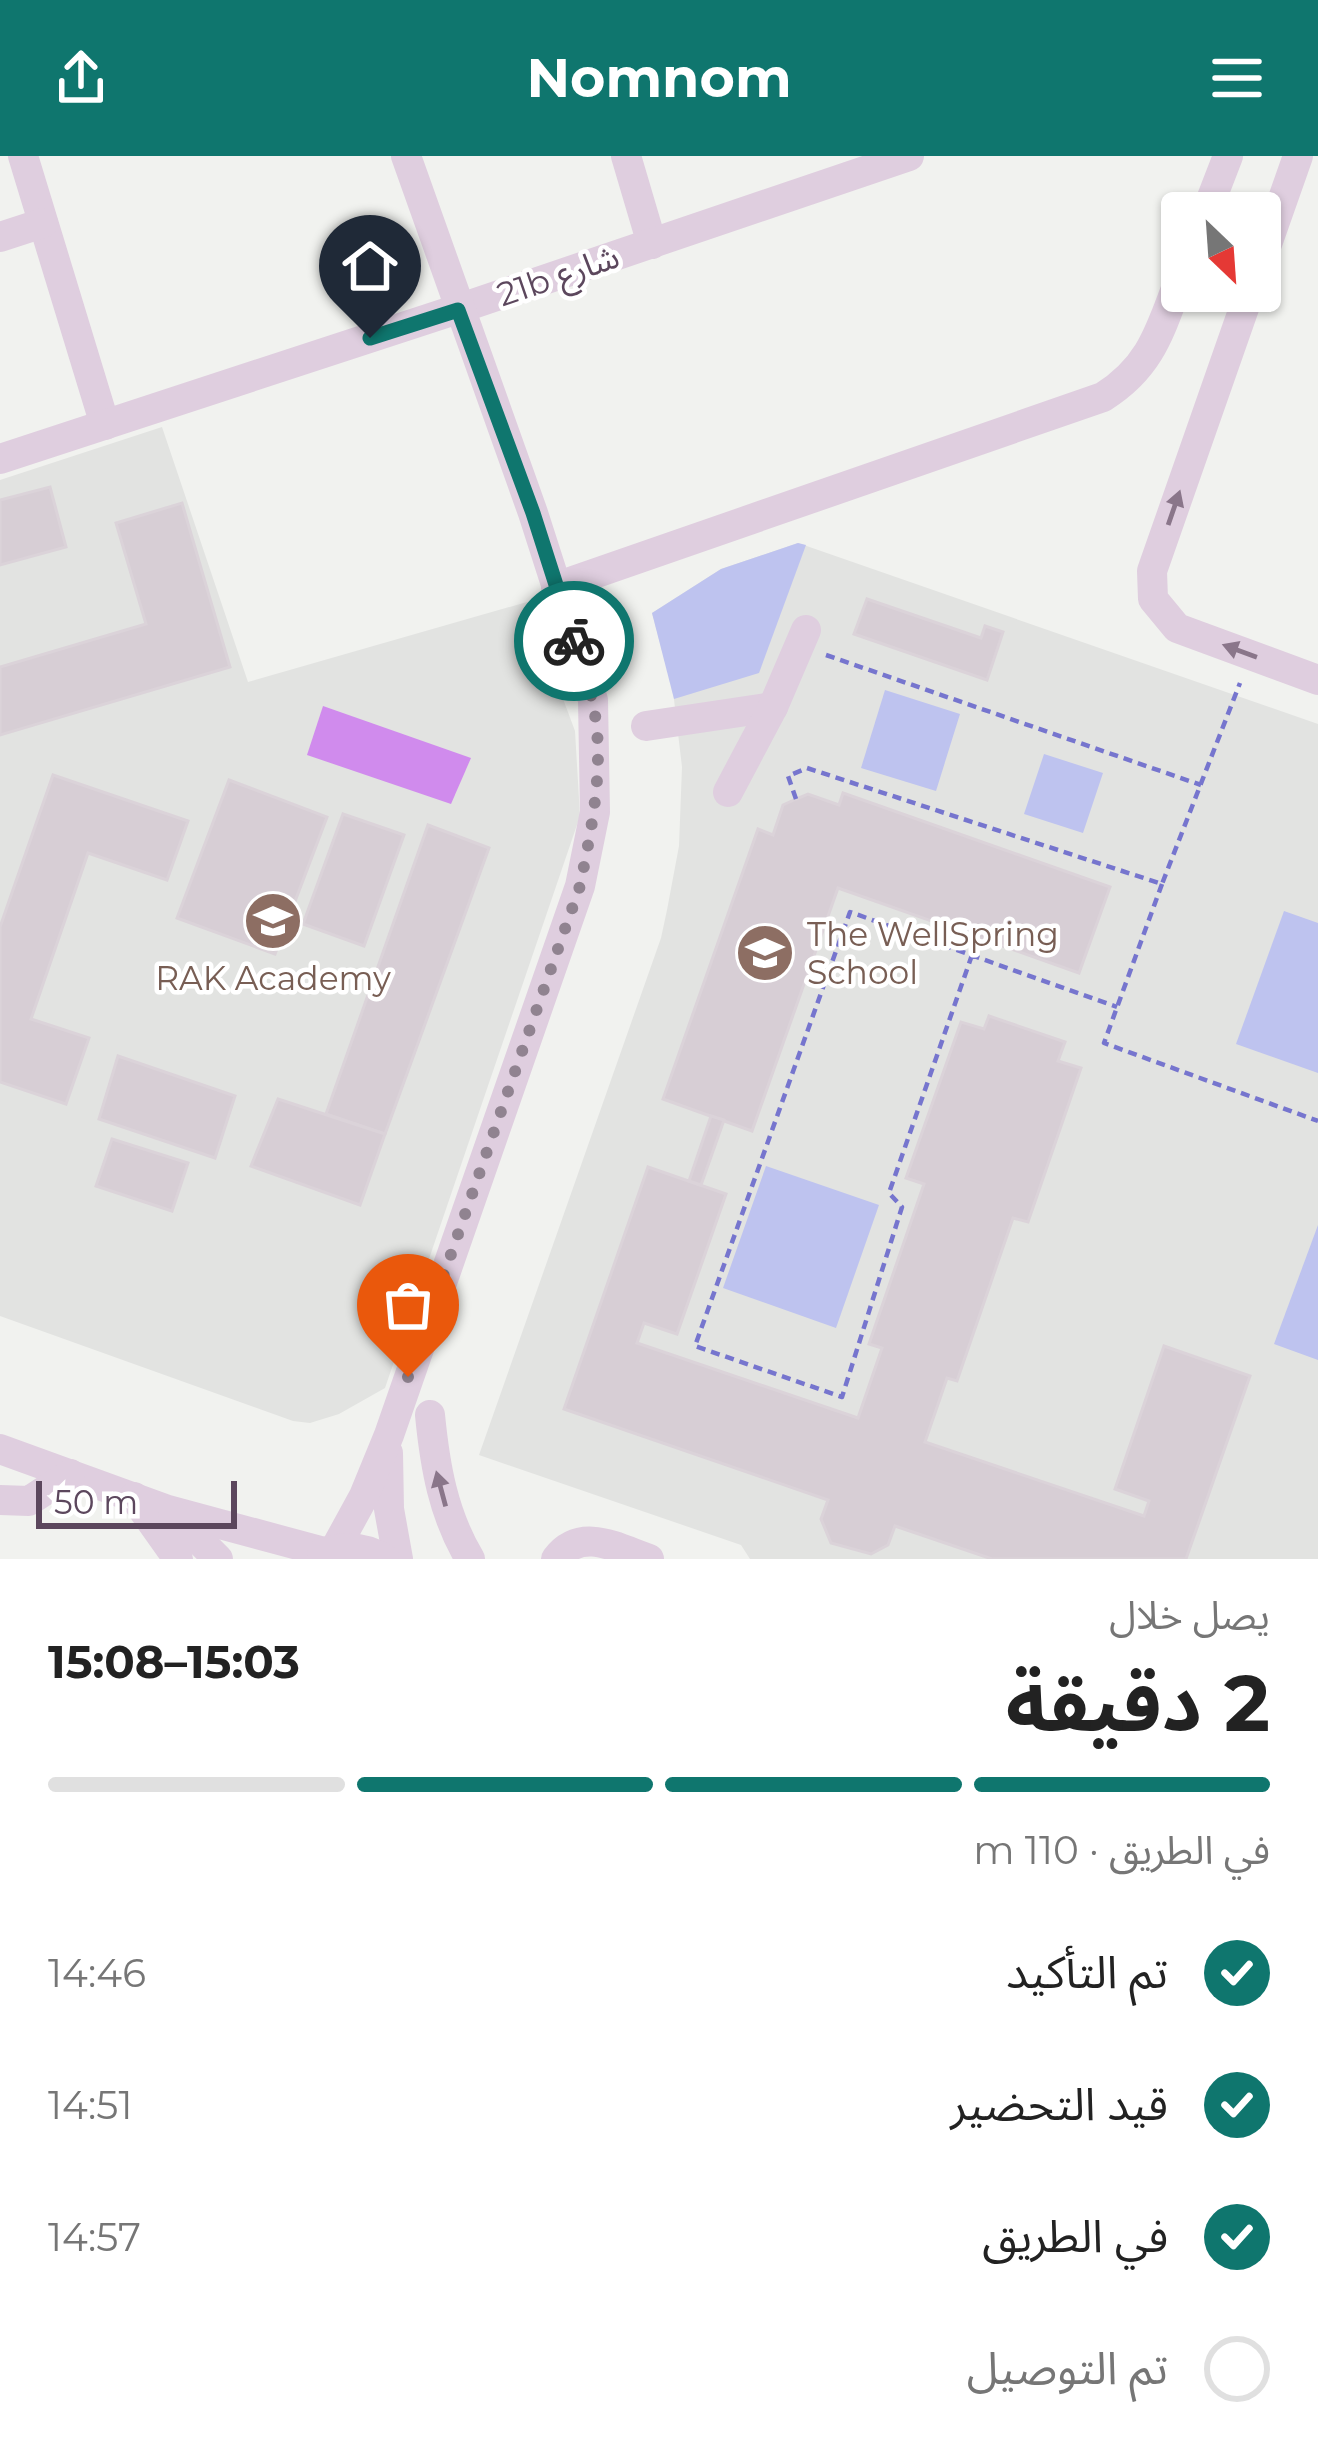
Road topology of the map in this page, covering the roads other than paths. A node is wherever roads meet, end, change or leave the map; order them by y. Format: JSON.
{"nodes":[{"id":1,"x":23,"y":156,"type":"edge"},
{"id":2,"x":406,"y":156,"type":"edge"},
{"id":3,"x":626,"y":156,"type":"edge"},
{"id":4,"x":909,"y":156,"type":"edge"},
{"id":5,"x":1228,"y":156,"type":"edge"},
{"id":6,"x":1298,"y":156,"type":"edge"},
{"id":7,"x":1214,"y":192,"type":"edge"},
{"id":8,"x":1281,"y":204,"type":"edge"},
{"id":9,"x":43,"y":223,"type":"junction"},
{"id":10,"x":0,"y":237,"type":"edge"},
{"id":11,"x":652,"y":244,"type":"junction"},
{"id":12,"x":458,"y":310,"type":"junction"},
{"id":13,"x":1167,"y":312,"type":"edge"},
{"id":14,"x":1243,"y":312,"type":"edge"},
{"id":15,"x":105,"y":424,"type":"junction"},
{"id":16,"x":0,"y":459,"type":"edge"},
{"id":17,"x":556,"y":587,"type":"junction"},
{"id":18,"x":803,"y":638,"type":"road end"},
{"id":19,"x":1318,"y":680,"type":"edge"},
{"id":20,"x":773,"y":707,"type":"junction"},
{"id":21,"x":646,"y":727,"type":"dead end"},
{"id":22,"x":728,"y":792,"type":"dead end"},
{"id":23,"x":430,"y":1415,"type":"dead end"},
{"id":24,"x":389,"y":1435,"type":"junction"},
{"id":25,"x":0,"y":1449,"type":"edge"},
{"id":26,"x":70,"y":1474,"type":"junction"},
{"id":27,"x":134,"y":1497,"type":"junction"},
{"id":28,"x":0,"y":1500,"type":"edge"},
{"id":29,"x":168,"y":1510,"type":"junction"},
{"id":30,"x":323,"y":1554,"type":"edge"},
{"id":31,"x":178,"y":1559,"type":"edge"},
{"id":32,"x":218,"y":1559,"type":"edge"},
{"id":33,"x":385,"y":1559,"type":"edge"},
{"id":34,"x":398,"y":1559,"type":"edge"},
{"id":35,"x":470,"y":1559,"type":"edge"},
{"id":36,"x":556,"y":1559,"type":"edge"},
{"id":37,"x":650,"y":1559,"type":"edge"}],
"edges":[{"from":1,"to":9,"type":"street"},
{"from":2,"to":12,"type":"street"},
{"from":3,"to":11,"type":"street"},
{"from":4,"to":11,"type":"street","name":"21b شارع"},
{"from":5,"to":7,"type":"street"},
{"from":6,"to":8,"type":"street"},
{"from":9,"to":10,"type":"street"},
{"from":9,"to":15,"type":"street"},
{"from":11,"to":12,"type":"street","name":"21b شارع"},
{"from":12,"to":15,"type":"street","name":"21b شارع"},
{"from":12,"to":17,"type":"street"},
{"from":13,"to":17,"type":"street"},
{"from":19,"to":14,"type":"street","one_way":true},
{"from":15,"to":16,"type":"street","name":"21b شارع"},
{"from":17,"to":24,"type":"street"},
{"from":18,"to":20,"type":"street"},
{"from":20,"to":21,"type":"street"},
{"from":20,"to":22,"type":"street"},
{"from":35,"to":23,"type":"street","one_way":true},
{"from":24,"to":30,"type":"street"},
{"from":24,"to":34,"type":"street"},
{"from":25,"to":26,"type":"street"},
{"from":26,"to":27,"type":"street"},
{"from":26,"to":28,"type":"street"},
{"from":27,"to":29,"type":"street"},
{"from":27,"to":31,"type":"street"},
{"from":29,"to":30,"type":"street"},
{"from":29,"to":32,"type":"street"},
{"from":30,"to":33,"type":"street"},
{"from":36,"to":37,"type":"street"}]}
